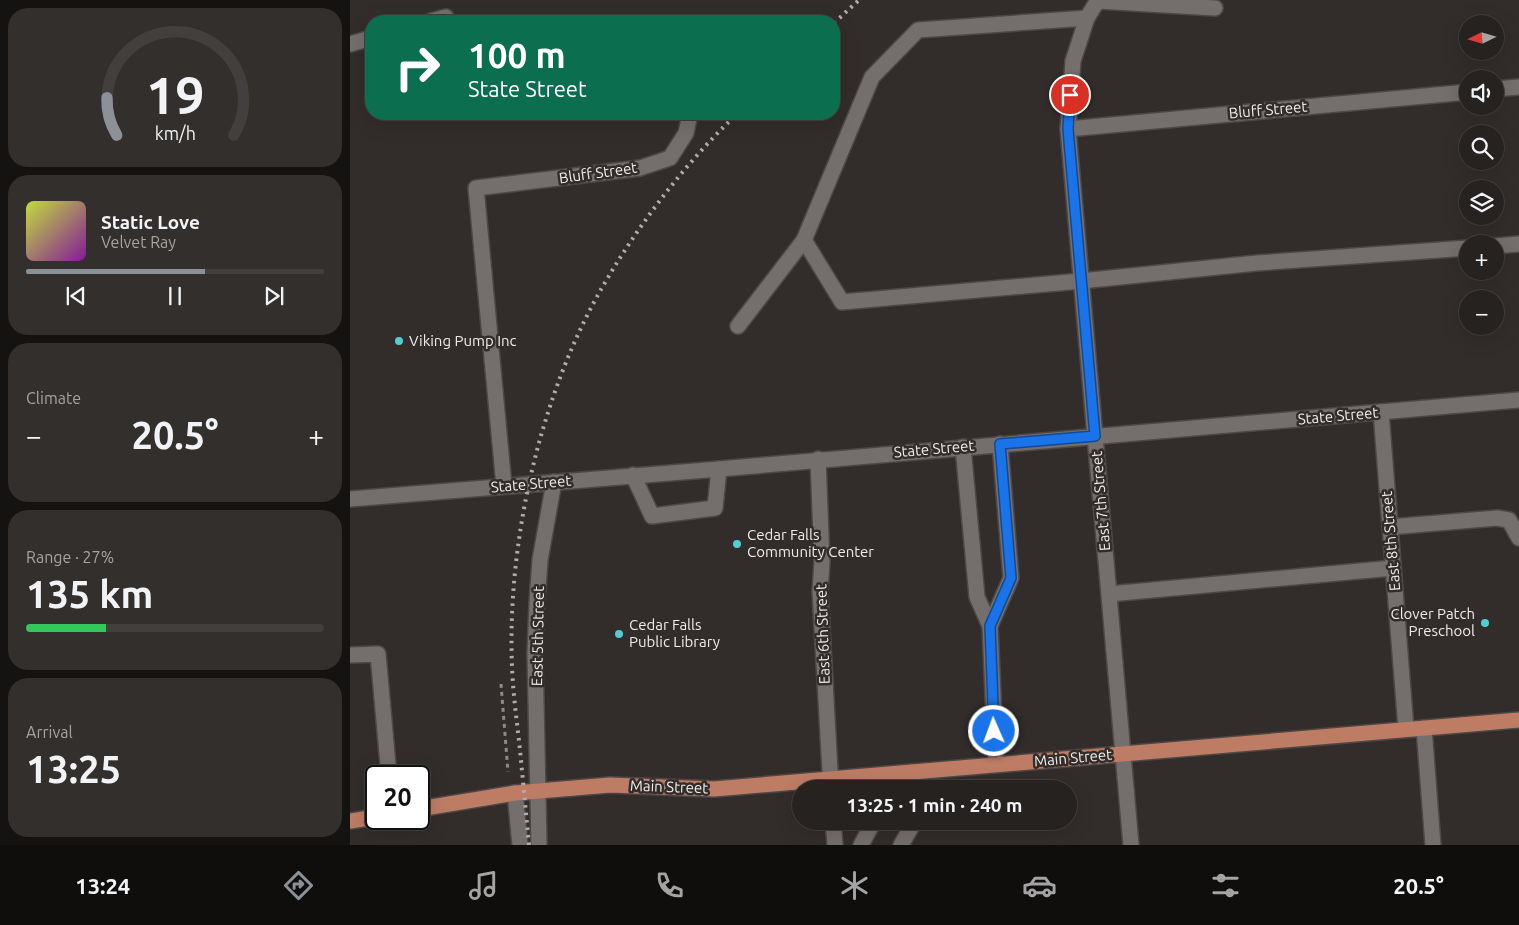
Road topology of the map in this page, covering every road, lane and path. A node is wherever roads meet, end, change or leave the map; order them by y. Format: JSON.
{"nodes":[{"id":1,"x":1098,"y":0,"type":"edge"},
{"id":2,"x":1215,"y":8,"type":"dead end"},
{"id":3,"x":1087,"y":18,"type":"junction"},
{"id":4,"x":365,"y":40,"type":"edge"},
{"id":5,"x":350,"y":44,"type":"edge"},
{"id":6,"x":1519,"y":87,"type":"edge"},
{"id":7,"x":1504,"y":89,"type":"edge"},
{"id":8,"x":1459,"y":93,"type":"edge"},
{"id":9,"x":689,"y":120,"type":"edge"},
{"id":10,"x":1068,"y":129,"type":"junction"},
{"id":11,"x":804,"y":240,"type":"junction"},
{"id":12,"x":1519,"y":244,"type":"edge"},
{"id":13,"x":1504,"y":245,"type":"edge"},
{"id":14,"x":1459,"y":249,"type":"edge"},
{"id":15,"x":1081,"y":281,"type":"junction"},
{"id":16,"x":738,"y":326,"type":"dead end"},
{"id":17,"x":1519,"y":400,"type":"edge"},
{"id":18,"x":1381,"y":412,"type":"junction"},
{"id":19,"x":1095,"y":436,"type":"junction"},
{"id":20,"x":1000,"y":444,"type":"junction"},
{"id":21,"x":964,"y":447,"type":"junction"},
{"id":22,"x":818,"y":459,"type":"junction"},
{"id":23,"x":719,"y":469,"type":"junction"},
{"id":24,"x":633,"y":475,"type":"junction"},
{"id":25,"x":554,"y":482,"type":"junction"},
{"id":26,"x":504,"y":486,"type":"junction"},
{"id":27,"x":350,"y":499,"type":"edge"},
{"id":28,"x":1390,"y":527,"type":"junction"},
{"id":29,"x":1519,"y":538,"type":"edge"},
{"id":30,"x":1394,"y":568,"type":"junction"},
{"id":31,"x":1109,"y":594,"type":"junction"},
{"id":32,"x":990,"y":626,"type":"junction"},
{"id":33,"x":350,"y":656,"type":"edge"},
{"id":34,"x":501,"y":684,"type":"dead end"},
{"id":35,"x":1519,"y":720,"type":"edge"},
{"id":36,"x":1424,"y":728,"type":"junction"},
{"id":37,"x":1406,"y":730,"type":"junction"},
{"id":38,"x":1124,"y":753,"type":"junction"},
{"id":39,"x":996,"y":764,"type":"junction"},
{"id":40,"x":388,"y":765,"type":"edge"},
{"id":41,"x":508,"y":772,"type":"dead end"},
{"id":42,"x":912,"y":772,"type":"junction"},
{"id":43,"x":830,"y":780,"type":"edge"},
{"id":44,"x":857,"y":780,"type":"edge"},
{"id":45,"x":912,"y":780,"type":"edge"},
{"id":46,"x":792,"y":785,"type":"edge"},
{"id":47,"x":515,"y":792,"type":"junction"},
{"id":48,"x":537,"y":792,"type":"junction"},
{"id":49,"x":430,"y":807,"type":"edge"},
{"id":50,"x":365,"y":819,"type":"edge"},
{"id":51,"x":350,"y":821,"type":"edge"},
{"id":52,"x":834,"y":830,"type":"edge"},
{"id":53,"x":869,"y":830,"type":"edge"},
{"id":54,"x":906,"y":830,"type":"edge"},
{"id":55,"x":520,"y":845,"type":"edge"},
{"id":56,"x":539,"y":845,"type":"edge"},
{"id":57,"x":835,"y":845,"type":"edge"},
{"id":58,"x":860,"y":845,"type":"edge"},
{"id":59,"x":901,"y":845,"type":"edge"},
{"id":60,"x":1131,"y":845,"type":"edge"},
{"id":61,"x":1433,"y":845,"type":"edge"}],
"edges":[{"from":1,"to":2,"type":"street"},
{"from":1,"to":3,"type":"street","name":"East 7th Street"},
{"from":3,"to":10,"type":"street","name":"East 7th Street"},
{"from":3,"to":11,"type":"street"},
{"from":4,"to":5,"type":"street"},
{"from":6,"to":7,"type":"street"},
{"from":8,"to":10,"type":"street","name":"Bluff Street"},
{"from":9,"to":26,"type":"street","name":"Bluff Street"},
{"from":10,"to":15,"type":"street","name":"East 7th Street"},
{"from":11,"to":15,"type":"street"},
{"from":11,"to":16,"type":"street"},
{"from":12,"to":13,"type":"street"},
{"from":14,"to":15,"type":"street"},
{"from":15,"to":19,"type":"street","name":"East 7th Street"},
{"from":17,"to":18,"type":"street","name":"State Street"},
{"from":18,"to":19,"type":"street","name":"State Street"},
{"from":18,"to":28,"type":"street","name":"East 8th Street"},
{"from":19,"to":20,"type":"street","name":"State Street"},
{"from":19,"to":31,"type":"street","name":"East 7th Street"},
{"from":20,"to":21,"type":"street","name":"State Street"},
{"from":20,"to":32,"type":"street"},
{"from":21,"to":22,"type":"street","name":"State Street"},
{"from":21,"to":32,"type":"street"},
{"from":22,"to":23,"type":"street","name":"State Street"},
{"from":22,"to":43,"type":"street","name":"East 6th Street"},
{"from":23,"to":24,"type":"street","name":"State Street"},
{"from":23,"to":24,"type":"street"},
{"from":24,"to":25,"type":"street","name":"State Street"},
{"from":25,"to":26,"type":"street","name":"State Street"},
{"from":25,"to":48,"type":"street","name":"East 5th Street"},
{"from":26,"to":27,"type":"street","name":"State Street"},
{"from":28,"to":29,"type":"street"},
{"from":28,"to":30,"type":"street","name":"East 8th Street"},
{"from":30,"to":31,"type":"street"},
{"from":30,"to":37,"type":"street","name":"East 8th Street"},
{"from":31,"to":38,"type":"street","name":"East 7th Street"},
{"from":32,"to":39,"type":"street"},
{"from":33,"to":40,"type":"street"},
{"from":34,"to":41,"type":"path"},
{"from":35,"to":36,"type":"main road","name":"Main Street"},
{"from":36,"to":37,"type":"main road","name":"Main Street"},
{"from":36,"to":61,"type":"street"},
{"from":37,"to":38,"type":"main road","name":"Main Street"},
{"from":38,"to":39,"type":"main road","name":"Main Street"},
{"from":38,"to":60,"type":"street","name":"East 7th Street"},
{"from":39,"to":42,"type":"main road","name":"Main Street"},
{"from":42,"to":44,"type":"main road","name":"Main Street"},
{"from":42,"to":45,"type":"street"},
{"from":46,"to":48,"type":"main road","name":"Main Street"},
{"from":47,"to":48,"type":"main road","name":"Main Street"},
{"from":47,"to":49,"type":"main road","name":"Main Street"},
{"from":47,"to":55,"type":"street"},
{"from":48,"to":56,"type":"street","name":"East 5th Street"},
{"from":50,"to":51,"type":"main road"},
{"from":52,"to":57,"type":"street"},
{"from":53,"to":58,"type":"street"},
{"from":54,"to":59,"type":"street"}]}
